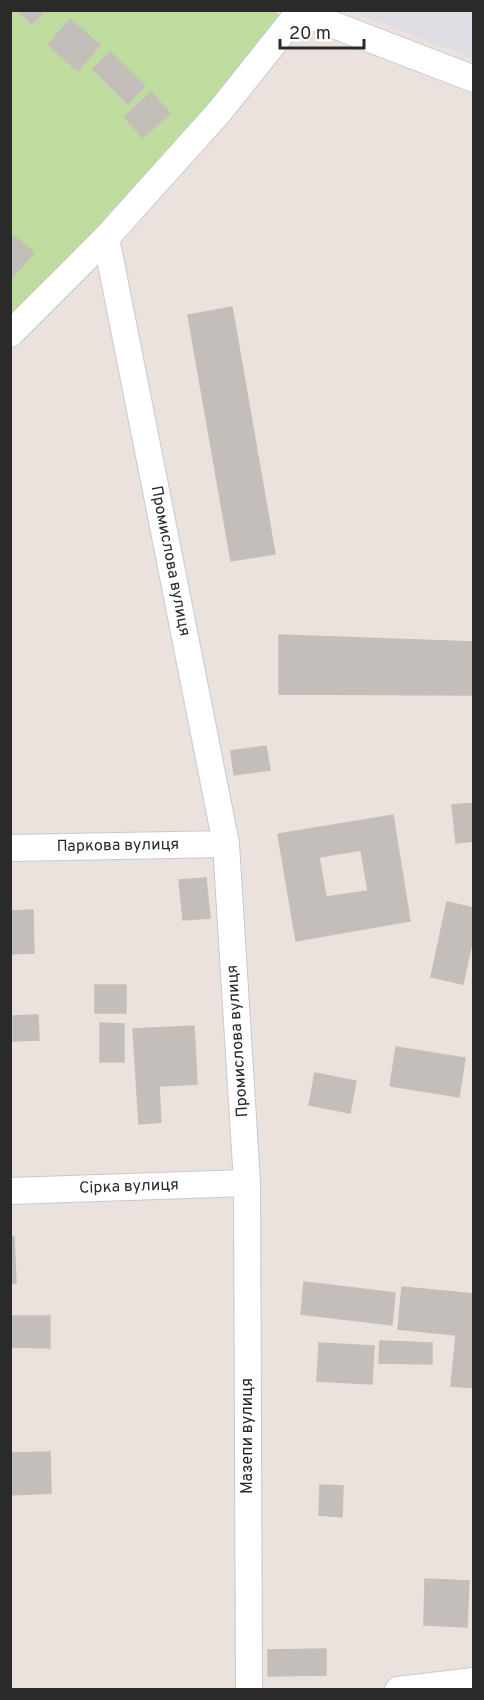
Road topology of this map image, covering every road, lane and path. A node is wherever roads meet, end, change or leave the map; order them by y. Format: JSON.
{"nodes":[{"id":1,"x":296,"y":12,"type":"edge"},
{"id":2,"x":474,"y":79,"type":"edge"},
{"id":3,"x":106,"y":238,"type":"junction"},
{"id":4,"x":10,"y":334,"type":"edge"},
{"id":5,"x":226,"y":844,"type":"junction"},
{"id":6,"x":10,"y":848,"type":"edge"},
{"id":7,"x":247,"y":1183,"type":"junction"},
{"id":8,"x":10,"y":1191,"type":"edge"},
{"id":9,"x":474,"y":1681,"type":"edge"},
{"id":10,"x":249,"y":1689,"type":"edge"},
{"id":11,"x":398,"y":1689,"type":"edge"}],
"edges":[{"from":1,"to":2,"type":"street"},
{"from":1,"to":3,"type":"street"},
{"from":3,"to":4,"type":"street"},
{"from":3,"to":5,"type":"street","name":"Промислова вулиця"},
{"from":5,"to":6,"type":"street","name":"Паркова вулиця"},
{"from":5,"to":7,"type":"street","name":"Промислова вулиця"},
{"from":7,"to":8,"type":"street","name":"Сірка вулиця"},
{"from":7,"to":10,"type":"street","name":"Мазепи вулиця"},
{"from":9,"to":11,"type":"street"}]}
